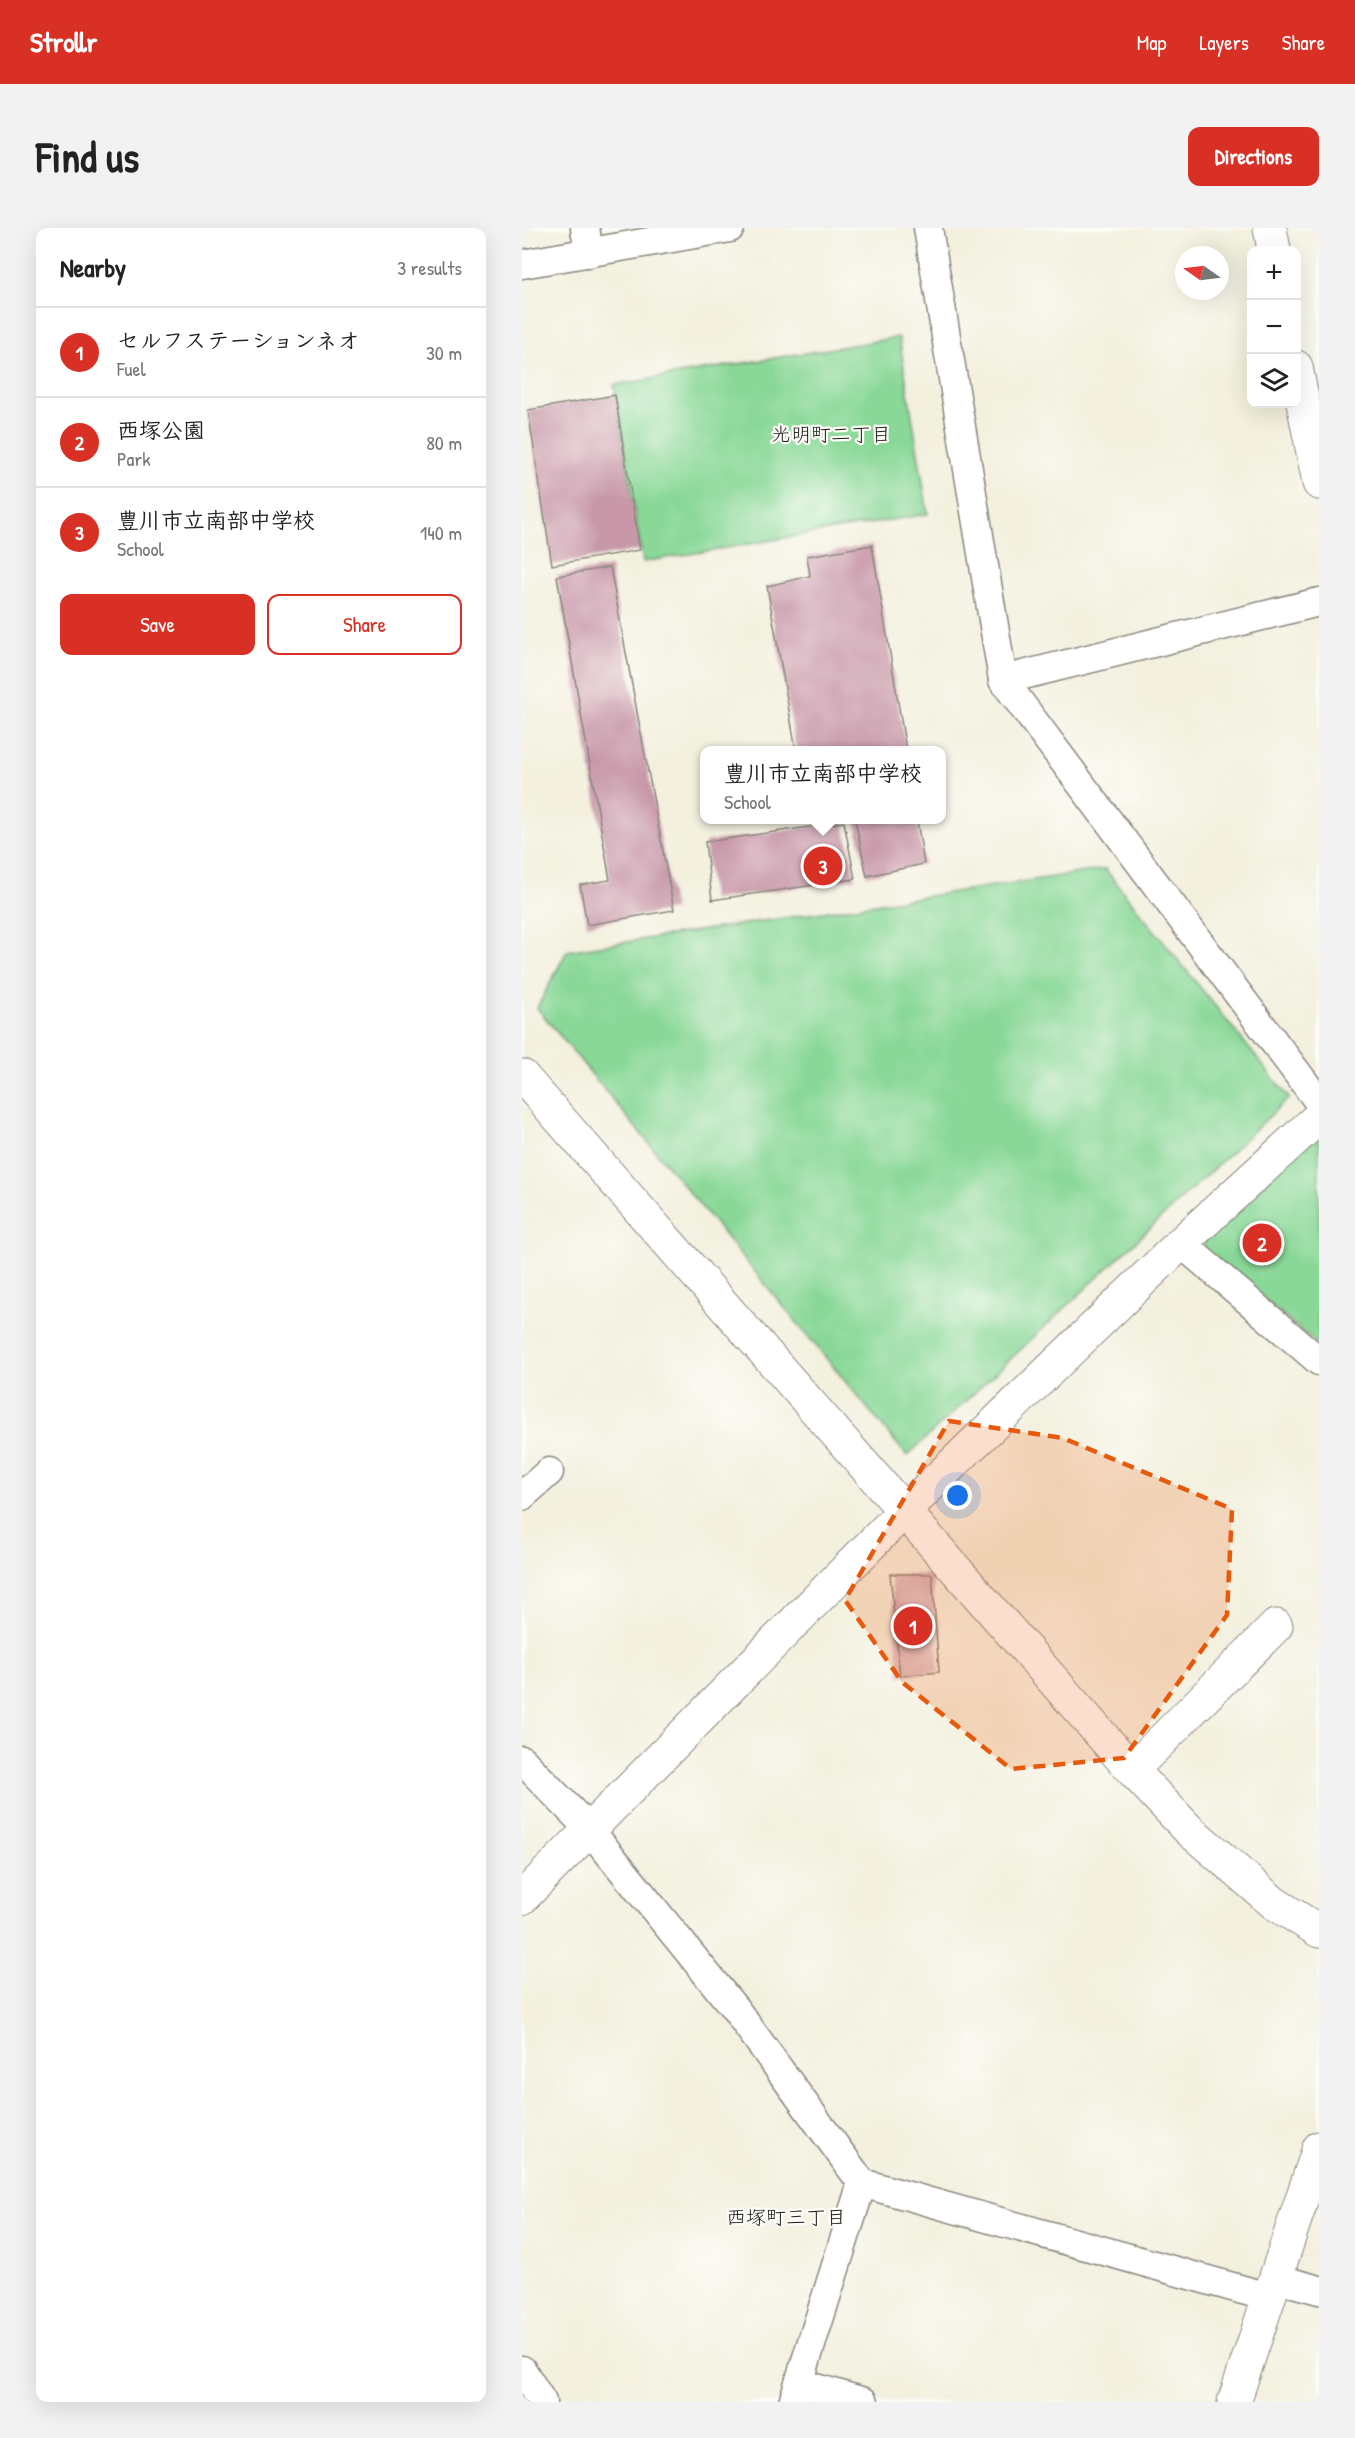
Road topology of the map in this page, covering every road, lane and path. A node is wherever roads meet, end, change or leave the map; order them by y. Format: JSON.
{"nodes":[{"id":1,"x":730,"y":228,"type":"edge"},
{"id":2,"x":928,"y":228,"type":"edge"},
{"id":3,"x":1270,"y":228,"type":"edge"},
{"id":4,"x":587,"y":240,"type":"edge"},
{"id":5,"x":1273,"y":246,"type":"edge"},
{"id":6,"x":522,"y":264,"type":"edge"},
{"id":7,"x":1301,"y":392,"type":"edge"},
{"id":8,"x":1319,"y":483,"type":"edge"},
{"id":9,"x":1319,"y":602,"type":"edge"},
{"id":10,"x":1003,"y":680,"type":"junction"},
{"id":11,"x":522,"y":1076,"type":"edge"},
{"id":12,"x":1319,"y":1102,"type":"edge"},
{"id":13,"x":1319,"y":1117,"type":"edge"},
{"id":14,"x":1181,"y":1243,"type":"junction"},
{"id":15,"x":1319,"y":1362,"type":"edge"},
{"id":16,"x":549,"y":1472,"type":"dead end"},
{"id":17,"x":522,"y":1496,"type":"edge"},
{"id":18,"x":903,"y":1512,"type":"junction"},
{"id":19,"x":1276,"y":1626,"type":"dead end"},
{"id":20,"x":522,"y":1760,"type":"edge"},
{"id":21,"x":1132,"y":1770,"type":"junction"},
{"id":22,"x":589,"y":1829,"type":"junction"},
{"id":23,"x":522,"y":1898,"type":"edge"},
{"id":24,"x":1319,"y":1931,"type":"edge"},
{"id":25,"x":1319,"y":2148,"type":"edge"},
{"id":26,"x":862,"y":2183,"type":"junction"},
{"id":27,"x":1271,"y":2288,"type":"junction"},
{"id":28,"x":1319,"y":2290,"type":"edge"},
{"id":29,"x":522,"y":2370,"type":"edge"},
{"id":30,"x":796,"y":2392,"type":"edge"},
{"id":31,"x":542,"y":2402,"type":"edge"},
{"id":32,"x":864,"y":2402,"type":"edge"},
{"id":33,"x":1234,"y":2402,"type":"edge"}],
"edges":[{"from":1,"to":4,"type":"street"},
{"from":2,"to":10,"type":"street"},
{"from":3,"to":5,"type":"street"},
{"from":4,"to":6,"type":"street"},
{"from":7,"to":8,"type":"street"},
{"from":9,"to":10,"type":"street"},
{"from":10,"to":12,"type":"street"},
{"from":11,"to":18,"type":"street"},
{"from":13,"to":14,"type":"street"},
{"from":14,"to":15,"type":"street"},
{"from":14,"to":18,"type":"street"},
{"from":16,"to":17,"type":"street"},
{"from":18,"to":21,"type":"street"},
{"from":18,"to":22,"type":"street"},
{"from":19,"to":21,"type":"street"},
{"from":20,"to":22,"type":"street"},
{"from":21,"to":24,"type":"street"},
{"from":22,"to":23,"type":"street"},
{"from":22,"to":26,"type":"street"},
{"from":25,"to":27,"type":"street"},
{"from":26,"to":27,"type":"street"},
{"from":26,"to":30,"type":"street"},
{"from":27,"to":28,"type":"street"},
{"from":27,"to":33,"type":"street"},
{"from":29,"to":31,"type":"street"},
{"from":30,"to":32,"type":"street"}]}
